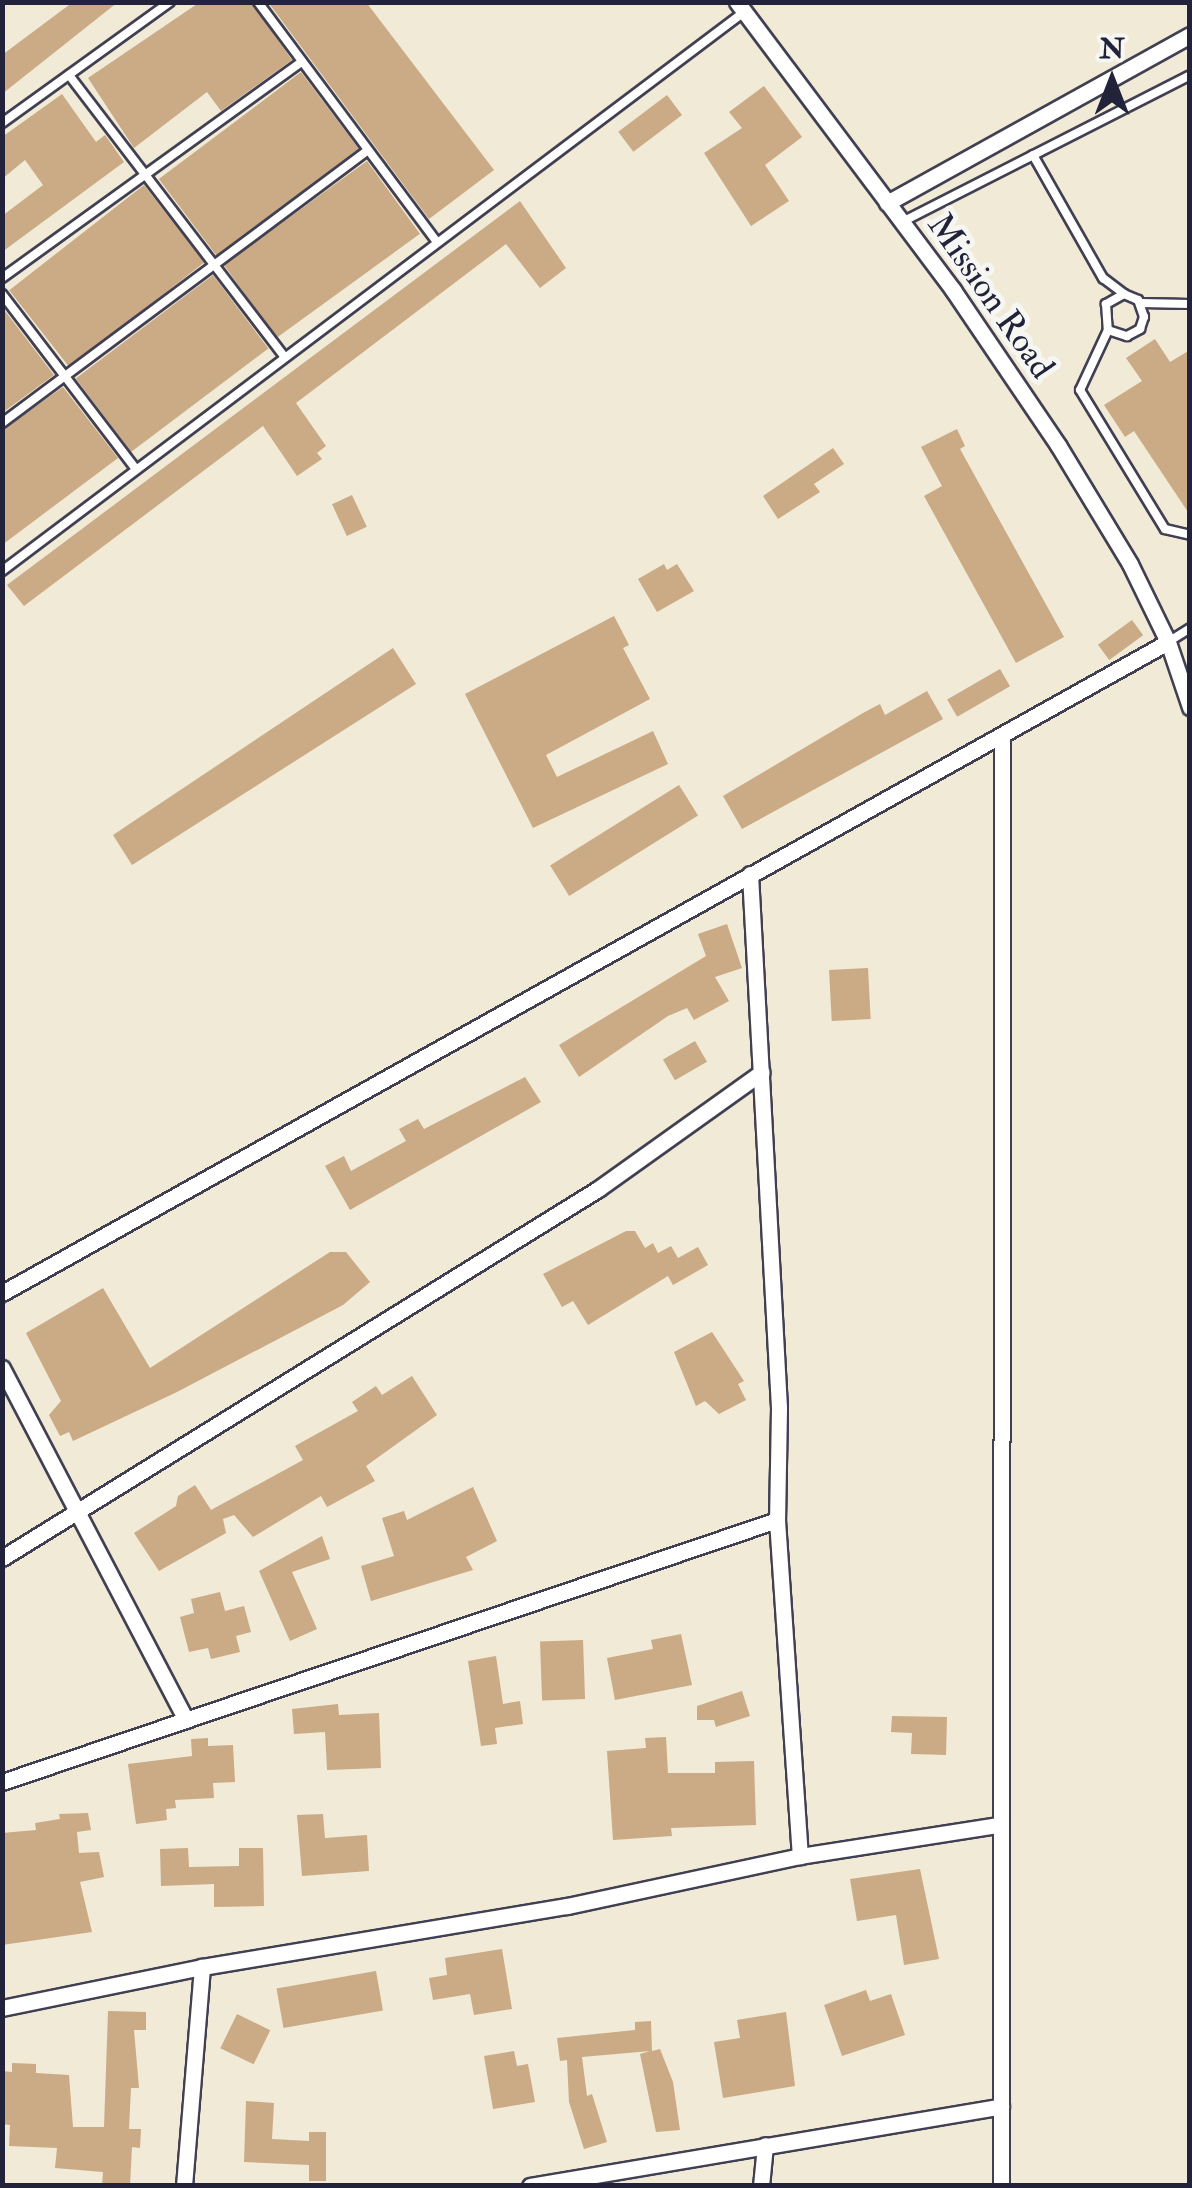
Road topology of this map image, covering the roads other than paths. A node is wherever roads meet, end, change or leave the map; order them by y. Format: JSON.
{"nodes":[{"id":1,"x":170,"y":2,"type":"edge"},
{"id":2,"x":258,"y":2,"type":"edge"},
{"id":3,"x":741,"y":7,"type":"edge"},
{"id":4,"x":1190,"y":35,"type":"edge"},
{"id":5,"x":302,"y":62,"type":"junction"},
{"id":6,"x":69,"y":74,"type":"junction"},
{"id":7,"x":1190,"y":75,"type":"edge"},
{"id":8,"x":2,"y":123,"type":"edge"},
{"id":9,"x":367,"y":151,"type":"junction"},
{"id":10,"x":1033,"y":155,"type":"junction"},
{"id":11,"x":142,"y":172,"type":"junction"},
{"id":12,"x":888,"y":203,"type":"junction"},
{"id":13,"x":902,"y":222,"type":"junction"},
{"id":14,"x":436,"y":241,"type":"junction"},
{"id":15,"x":214,"y":265,"type":"junction"},
{"id":16,"x":2,"y":278,"type":"edge"},
{"id":17,"x":1103,"y":278,"type":"junction"},
{"id":18,"x":2,"y":294,"type":"edge"},
{"id":19,"x":1124,"y":294,"type":"junction"},
{"id":20,"x":1140,"y":303,"type":"junction"},
{"id":21,"x":1106,"y":304,"type":"junction"},
{"id":22,"x":1190,"y":304,"type":"edge"},
{"id":23,"x":1108,"y":330,"type":"junction"},
{"id":24,"x":284,"y":356,"type":"junction"},
{"id":25,"x":64,"y":376,"type":"junction"},
{"id":26,"x":2,"y":423,"type":"edge"},
{"id":27,"x":136,"y":469,"type":"junction"},
{"id":28,"x":1190,"y":535,"type":"edge"},
{"id":29,"x":2,"y":572,"type":"edge"},
{"id":30,"x":1190,"y":628,"type":"edge"},
{"id":31,"x":1168,"y":642,"type":"junction"},
{"id":32,"x":1190,"y":707,"type":"edge"},
{"id":33,"x":1002,"y":739,"type":"junction"},
{"id":34,"x":750,"y":874,"type":"junction"},
{"id":35,"x":762,"y":1072,"type":"junction"},
{"id":36,"x":2,"y":1293,"type":"edge"},
{"id":37,"x":2,"y":1368,"type":"edge"},
{"id":38,"x":77,"y":1515,"type":"junction"},
{"id":39,"x":777,"y":1520,"type":"junction"},
{"id":40,"x":2,"y":1558,"type":"edge"},
{"id":41,"x":186,"y":1720,"type":"junction"},
{"id":42,"x":2,"y":1782,"type":"edge"},
{"id":43,"x":998,"y":1825,"type":"junction"},
{"id":44,"x":800,"y":1856,"type":"junction"},
{"id":45,"x":202,"y":1967,"type":"junction"},
{"id":46,"x":2,"y":2008,"type":"edge"},
{"id":47,"x":1001,"y":2106,"type":"junction"},
{"id":48,"x":765,"y":2145,"type":"junction"},
{"id":49,"x":184,"y":2186,"type":"edge"},
{"id":50,"x":530,"y":2186,"type":"edge"},
{"id":51,"x":761,"y":2186,"type":"edge"},
{"id":52,"x":1001,"y":2186,"type":"edge"}],
"edges":[{"from":1,"to":6,"type":"lane"},
{"from":2,"to":5,"type":"lane"},
{"from":3,"to":12,"type":"street","name":"Mission Road"},
{"from":3,"to":14,"type":"lane"},
{"from":4,"to":12,"type":"street"},
{"from":5,"to":9,"type":"lane"},
{"from":5,"to":11,"type":"lane"},
{"from":6,"to":8,"type":"lane"},
{"from":6,"to":11,"type":"lane"},
{"from":7,"to":10,"type":"lane"},
{"from":9,"to":14,"type":"lane"},
{"from":9,"to":15,"type":"lane"},
{"from":10,"to":13,"type":"lane"},
{"from":10,"to":17,"type":"lane"},
{"from":11,"to":15,"type":"lane"},
{"from":11,"to":16,"type":"lane"},
{"from":12,"to":13,"type":"street","name":"Mission Road"},
{"from":13,"to":31,"type":"street","name":"Mission Road"},
{"from":14,"to":24,"type":"lane"},
{"from":15,"to":24,"type":"lane"},
{"from":15,"to":25,"type":"lane"},
{"from":17,"to":19,"type":"lane"},
{"from":17,"to":21,"type":"lane"},
{"from":18,"to":25,"type":"lane"},
{"from":19,"to":20,"type":"lane"},
{"from":19,"to":21,"type":"lane"},
{"from":20,"to":22,"type":"lane"},
{"from":20,"to":23,"type":"lane"},
{"from":21,"to":23,"type":"lane"},
{"from":23,"to":28,"type":"lane"},
{"from":24,"to":27,"type":"lane"},
{"from":25,"to":26,"type":"lane"},
{"from":25,"to":27,"type":"lane"},
{"from":27,"to":29,"type":"lane"},
{"from":30,"to":31,"type":"lane"},
{"from":31,"to":32,"type":"street","name":"Mission Road"},
{"from":31,"to":33,"type":"street"},
{"from":33,"to":34,"type":"street"},
{"from":33,"to":43,"type":"street"},
{"from":34,"to":35,"type":"street"},
{"from":34,"to":36,"type":"street"},
{"from":35,"to":38,"type":"street"},
{"from":35,"to":39,"type":"street"},
{"from":37,"to":38,"type":"street"},
{"from":38,"to":40,"type":"street"},
{"from":38,"to":41,"type":"street"},
{"from":39,"to":41,"type":"street"},
{"from":39,"to":44,"type":"street"},
{"from":41,"to":42,"type":"street"},
{"from":43,"to":44,"type":"street"},
{"from":43,"to":47,"type":"street"},
{"from":44,"to":45,"type":"street"},
{"from":45,"to":46,"type":"street"},
{"from":45,"to":49,"type":"street"},
{"from":47,"to":48,"type":"street"},
{"from":47,"to":52,"type":"street"},
{"from":48,"to":50,"type":"street"},
{"from":48,"to":51,"type":"street"}]}
